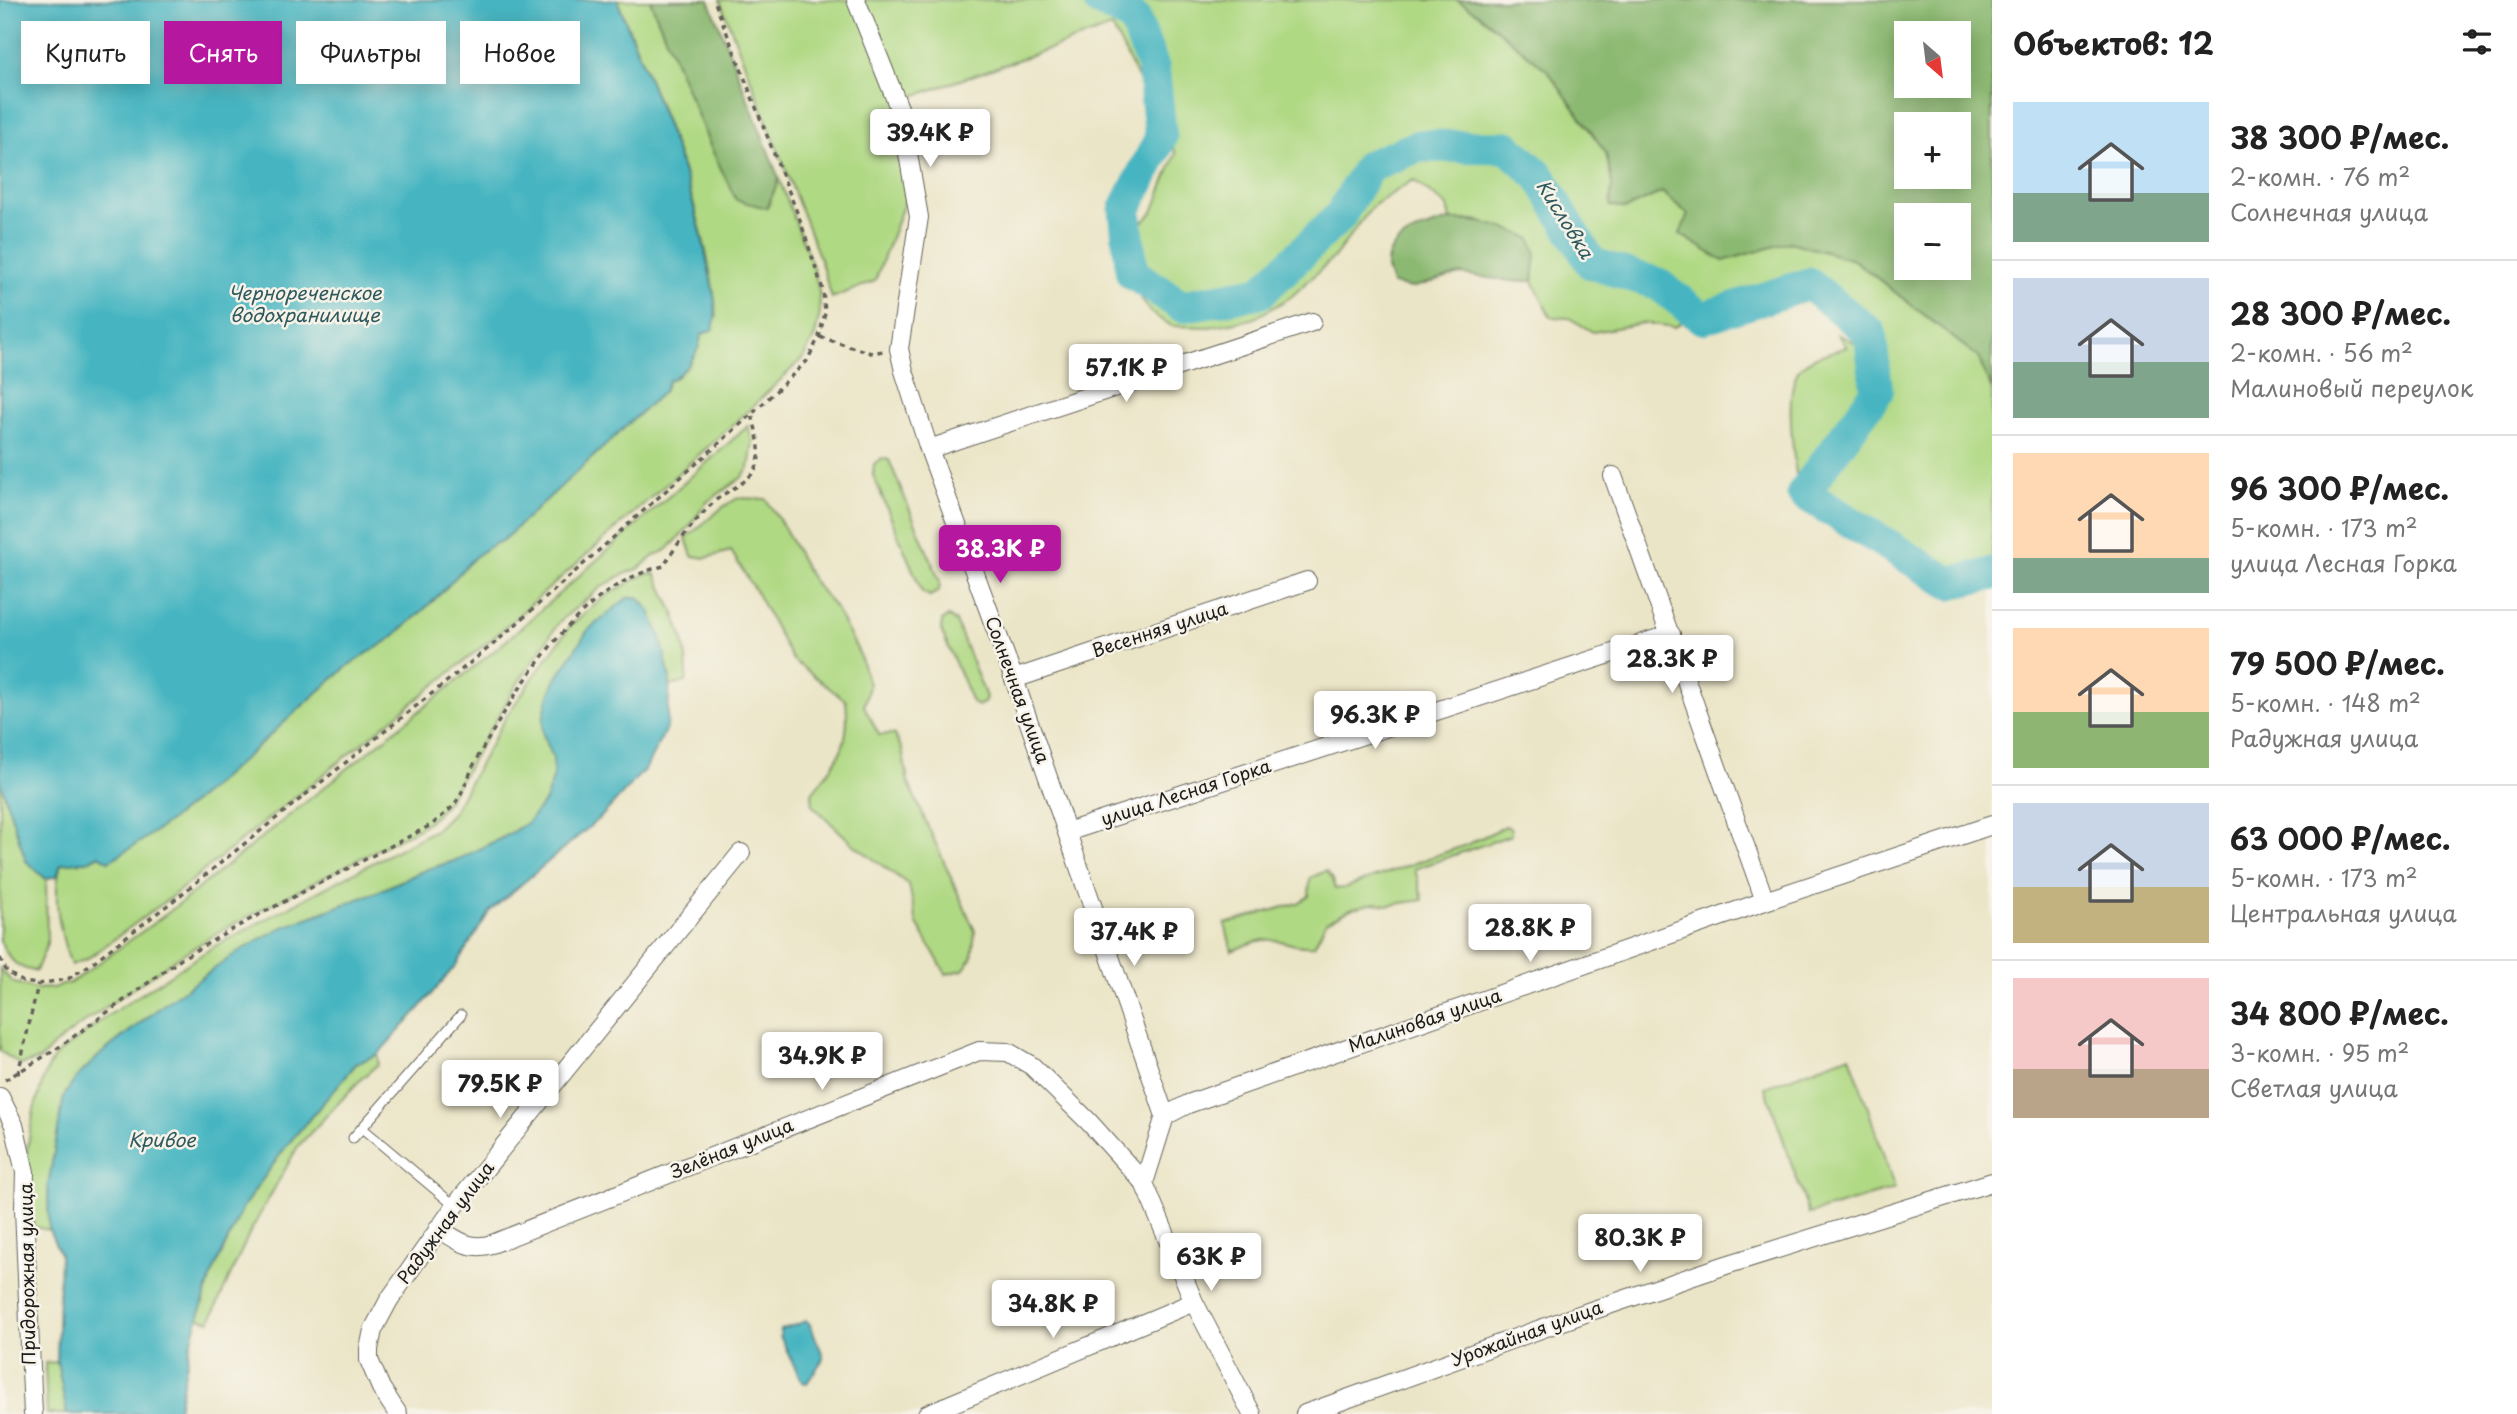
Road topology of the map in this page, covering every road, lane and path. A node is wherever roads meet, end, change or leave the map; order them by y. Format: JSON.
{"nodes":[{"id":1,"x":714,"y":0,"type":"edge"},
{"id":2,"x":856,"y":0,"type":"edge"},
{"id":3,"x":1312,"y":322,"type":"dead end"},
{"id":4,"x":819,"y":337,"type":"junction"},
{"id":5,"x":899,"y":349,"type":"junction"},
{"id":6,"x":752,"y":414,"type":"junction"},
{"id":7,"x":929,"y":449,"type":"junction"},
{"id":8,"x":1613,"y":476,"type":"dead end"},
{"id":9,"x":1307,"y":580,"type":"dead end"},
{"id":10,"x":1671,"y":634,"type":"junction"},
{"id":11,"x":1014,"y":679,"type":"junction"},
{"id":12,"x":1992,"y":825,"type":"edge"},
{"id":13,"x":1067,"y":832,"type":"junction"},
{"id":14,"x":741,"y":853,"type":"dead end"},
{"id":15,"x":1765,"y":901,"type":"junction"},
{"id":16,"x":0,"y":958,"type":"edge"},
{"id":17,"x":38,"y":984,"type":"junction"},
{"id":18,"x":461,"y":1015,"type":"dead end"},
{"id":19,"x":18,"y":1074,"type":"junction"},
{"id":20,"x":0,"y":1082,"type":"edge"},
{"id":21,"x":0,"y":1097,"type":"edge"},
{"id":22,"x":1165,"y":1116,"type":"junction"},
{"id":23,"x":362,"y":1128,"type":"junction"},
{"id":24,"x":353,"y":1138,"type":"dead end"},
{"id":25,"x":1992,"y":1182,"type":"edge"},
{"id":26,"x":1144,"y":1184,"type":"junction"},
{"id":27,"x":455,"y":1206,"type":"junction"},
{"id":28,"x":438,"y":1228,"type":"junction"},
{"id":29,"x":1194,"y":1302,"type":"junction"},
{"id":30,"x":33,"y":1414,"type":"edge"},
{"id":31,"x":398,"y":1414,"type":"edge"},
{"id":32,"x":927,"y":1414,"type":"edge"},
{"id":33,"x":1252,"y":1414,"type":"edge"},
{"id":34,"x":1305,"y":1414,"type":"edge"}],
"edges":[{"from":1,"to":4,"type":"path"},
{"from":2,"to":5,"type":"street"},
{"from":3,"to":7,"type":"street"},
{"from":4,"to":5,"type":"path"},
{"from":4,"to":6,"type":"path"},
{"from":5,"to":7,"type":"street","name":"Солнечная улица"},
{"from":6,"to":17,"type":"path"},
{"from":6,"to":19,"type":"path"},
{"from":7,"to":11,"type":"street","name":"Солнечная улица"},
{"from":8,"to":10,"type":"street"},
{"from":9,"to":11,"type":"street","name":"Весенняя улица"},
{"from":10,"to":13,"type":"street","name":"улица Лесная Горка"},
{"from":10,"to":15,"type":"street"},
{"from":11,"to":13,"type":"street","name":"Солнечная улица"},
{"from":12,"to":15,"type":"street","name":"Малиновая улица"},
{"from":13,"to":22,"type":"street"},
{"from":14,"to":27,"type":"street","name":"Радужная улица"},
{"from":15,"to":22,"type":"street","name":"Малиновая улица"},
{"from":16,"to":17,"type":"path"},
{"from":17,"to":19,"type":"path"},
{"from":18,"to":23,"type":"lane"},
{"from":19,"to":20,"type":"path"},
{"from":21,"to":30,"type":"street","name":"Придорожная улица"},
{"from":22,"to":26,"type":"street"},
{"from":23,"to":24,"type":"lane"},
{"from":23,"to":27,"type":"lane"},
{"from":25,"to":34,"type":"street","name":"Урожайная улица"},
{"from":26,"to":28,"type":"street","name":"Зелёная улица"},
{"from":26,"to":29,"type":"street","name":"Зелёная улица"},
{"from":27,"to":28,"type":"street","name":"Радужная улица"},
{"from":28,"to":31,"type":"street","name":"Радужная улица"},
{"from":29,"to":32,"type":"street"},
{"from":29,"to":33,"type":"street","name":"Зелёная улица"}]}
